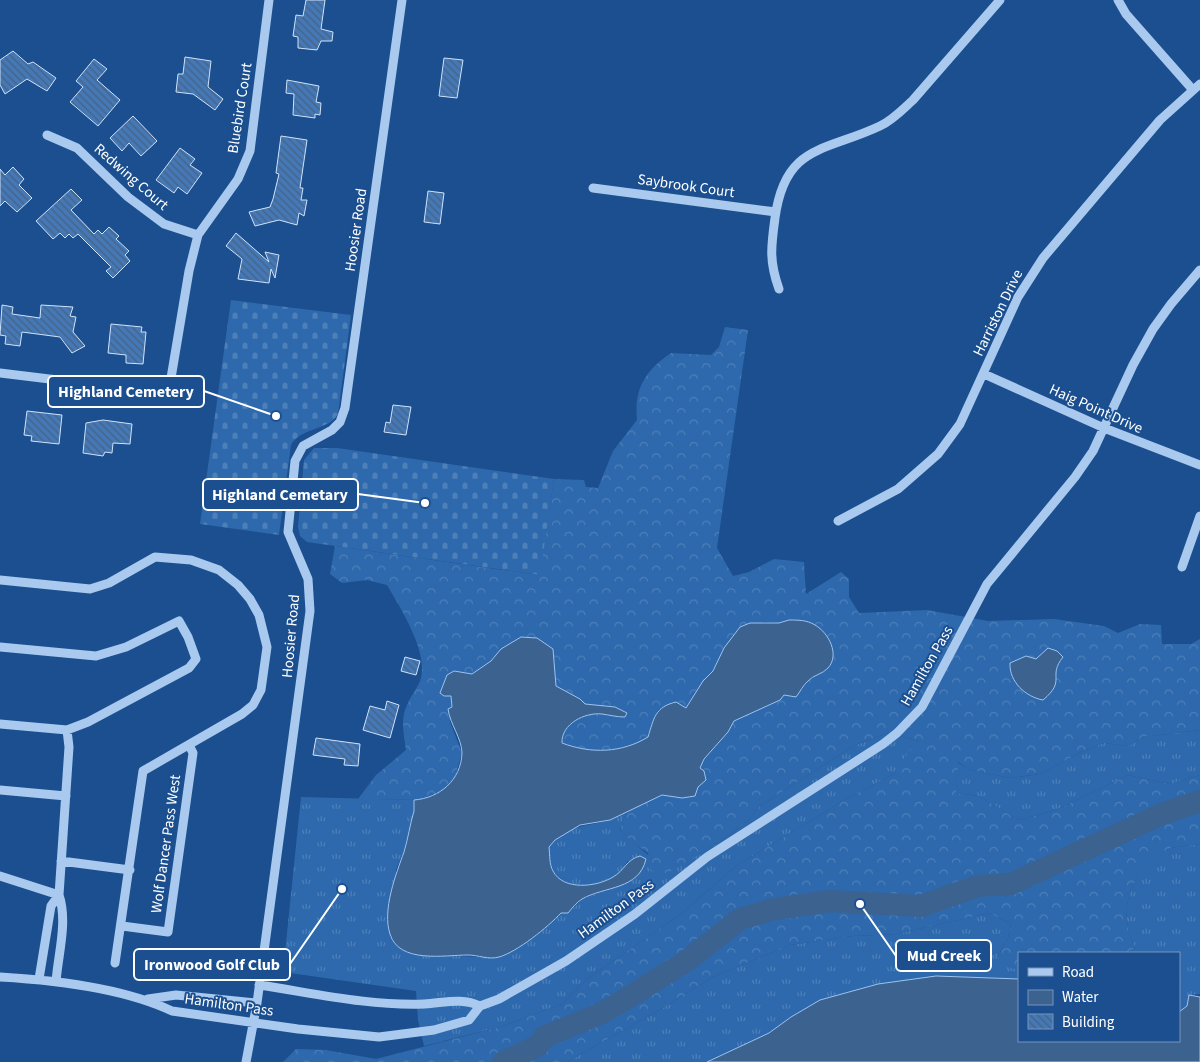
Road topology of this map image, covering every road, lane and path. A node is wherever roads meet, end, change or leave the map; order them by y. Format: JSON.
{"nodes":[{"id":1,"x":269,"y":0,"type":"edge"},
{"id":2,"x":402,"y":0,"type":"edge"},
{"id":3,"x":1000,"y":0,"type":"edge"},
{"id":4,"x":1118,"y":0,"type":"edge"},
{"id":5,"x":1200,"y":84,"type":"edge"},
{"id":6,"x":1192,"y":90,"type":"junction"},
{"id":7,"x":47,"y":135,"type":"dead end"},
{"id":8,"x":593,"y":188,"type":"dead end"},
{"id":9,"x":776,"y":212,"type":"junction"},
{"id":10,"x":198,"y":236,"type":"junction"},
{"id":11,"x":1200,"y":270,"type":"edge"},
{"id":12,"x":779,"y":289,"type":"dead end"},
{"id":13,"x":0,"y":373,"type":"edge"},
{"id":14,"x":984,"y":374,"type":"junction"},
{"id":15,"x":1104,"y":428,"type":"junction"},
{"id":16,"x":1200,"y":465,"type":"edge"},
{"id":17,"x":1200,"y":516,"type":"edge"},
{"id":18,"x":838,"y":521,"type":"dead end"},
{"id":19,"x":1182,"y":567,"type":"dead end"},
{"id":20,"x":0,"y":580,"type":"edge"},
{"id":21,"x":0,"y":647,"type":"edge"},
{"id":22,"x":0,"y":724,"type":"edge"},
{"id":23,"x":67,"y":730,"type":"junction"},
{"id":24,"x":189,"y":744,"type":"junction"},
{"id":25,"x":0,"y":790,"type":"edge"},
{"id":26,"x":66,"y":796,"type":"junction"},
{"id":27,"x":61,"y":861,"type":"junction"},
{"id":28,"x":130,"y":870,"type":"junction"},
{"id":29,"x":0,"y":876,"type":"edge"},
{"id":30,"x":59,"y":895,"type":"junction"},
{"id":31,"x":122,"y":926,"type":"junction"},
{"id":32,"x":116,"y":963,"type":"dead end"},
{"id":33,"x":0,"y":977,"type":"edge"},
{"id":34,"x":39,"y":979,"type":"junction"},
{"id":35,"x":56,"y":982,"type":"junction"},
{"id":36,"x":259,"y":985,"type":"junction"},
{"id":37,"x":148,"y":1000,"type":"junction"},
{"id":38,"x":257,"y":1004,"type":"junction"},
{"id":39,"x":480,"y":1006,"type":"junction"},
{"id":40,"x":253,"y":1023,"type":"junction"},
{"id":41,"x":246,"y":1062,"type":"edge"}],
"edges":[{"from":1,"to":10,"type":"street","name":"Bluebird Court"},
{"from":2,"to":36,"type":"street","name":"Hoosier Road"},
{"from":3,"to":9,"type":"street"},
{"from":4,"to":6,"type":"street"},
{"from":5,"to":6,"type":"street","name":"Harriston Drive"},
{"from":6,"to":14,"type":"street","name":"Harriston Drive"},
{"from":7,"to":10,"type":"street","name":"Redwing Court"},
{"from":8,"to":9,"type":"street","name":"Saybrook Court"},
{"from":9,"to":12,"type":"street"},
{"from":10,"to":13,"type":"street","name":"Bluebird Court"},
{"from":11,"to":15,"type":"street","name":"Hamilton Pass"},
{"from":14,"to":15,"type":"street","name":"Haig Point Drive"},
{"from":14,"to":18,"type":"street","name":"Harriston Drive"},
{"from":15,"to":16,"type":"street","name":"Haig Point Drive"},
{"from":15,"to":39,"type":"street","name":"Hamilton Pass"},
{"from":17,"to":19,"type":"street"},
{"from":20,"to":24,"type":"street"},
{"from":21,"to":23,"type":"street"},
{"from":22,"to":23,"type":"street"},
{"from":23,"to":26,"type":"street"},
{"from":24,"to":28,"type":"street"},
{"from":24,"to":31,"type":"street","name":"Wolf Dancer Pass West"},
{"from":25,"to":26,"type":"street"},
{"from":26,"to":27,"type":"street"},
{"from":27,"to":28,"type":"street"},
{"from":27,"to":30,"type":"street"},
{"from":28,"to":31,"type":"street"},
{"from":29,"to":30,"type":"street"},
{"from":30,"to":34,"type":"street"},
{"from":30,"to":35,"type":"street"},
{"from":31,"to":32,"type":"street"},
{"from":33,"to":34,"type":"street","name":"Hamilton Pass"},
{"from":34,"to":35,"type":"street","name":"Hamilton Pass"},
{"from":35,"to":37,"type":"street","name":"Hamilton Pass"},
{"from":36,"to":38,"type":"street","name":"Hoosier Road"},
{"from":36,"to":39,"type":"street","name":"Hamilton Pass"},
{"from":37,"to":38,"type":"street","name":"Hamilton Pass"},
{"from":37,"to":40,"type":"street","name":"Hamilton Pass"},
{"from":38,"to":40,"type":"street","name":"Hoosier Road"},
{"from":39,"to":40,"type":"street","name":"Hamilton Pass"},
{"from":40,"to":41,"type":"street","name":"Hoosier Road"}]}
